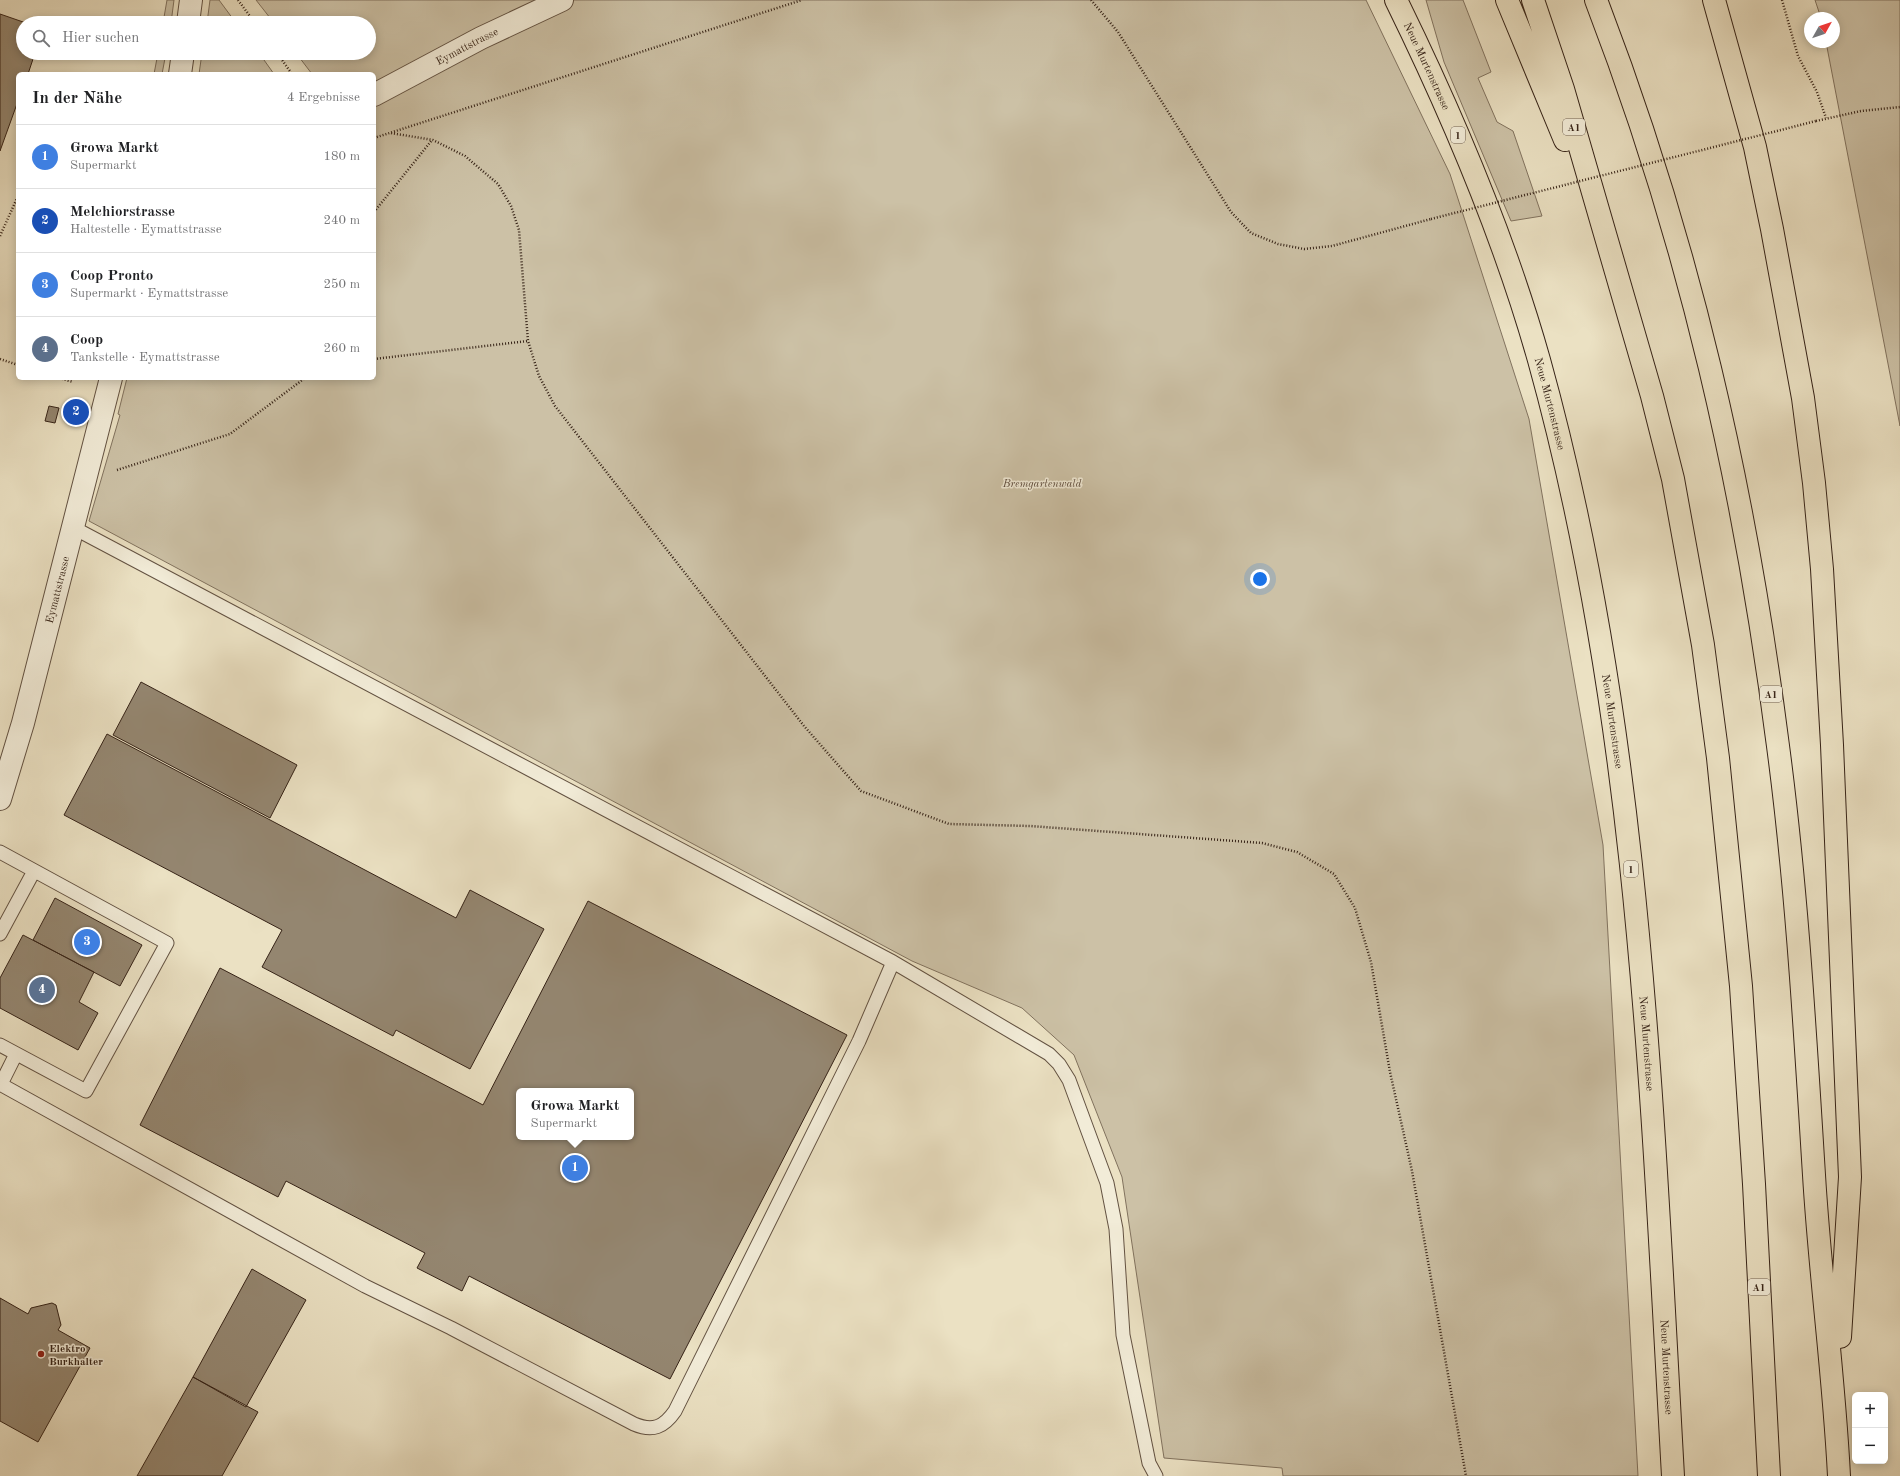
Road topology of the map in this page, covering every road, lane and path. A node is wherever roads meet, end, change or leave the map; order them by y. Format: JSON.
{"nodes":[{"id":1,"x":191,"y":0,"type":"edge"},
{"id":2,"x":238,"y":0,"type":"edge"},
{"id":3,"x":562,"y":0,"type":"edge"},
{"id":4,"x":802,"y":0,"type":"edge"},
{"id":5,"x":1091,"y":0,"type":"edge"},
{"id":6,"x":1396,"y":0,"type":"edge"},
{"id":7,"x":1507,"y":0,"type":"edge"},
{"id":8,"x":1533,"y":0,"type":"edge"},
{"id":9,"x":1596,"y":0,"type":"edge"},
{"id":10,"x":1714,"y":0,"type":"edge"},
{"id":11,"x":1782,"y":0,"type":"edge"},
{"id":12,"x":189,"y":16,"type":"edge"},
{"id":13,"x":250,"y":16,"type":"edge"},
{"id":14,"x":182,"y":60,"type":"edge"},
{"id":15,"x":282,"y":60,"type":"edge"},
{"id":16,"x":180,"y":72,"type":"edge"},
{"id":17,"x":291,"y":72,"type":"edge"},
{"id":18,"x":376,"y":94,"type":"edge"},
{"id":19,"x":1900,"y":107,"type":"edge"},
{"id":20,"x":1826,"y":118,"type":"junction"},
{"id":21,"x":392,"y":132,"type":"junction"},
{"id":22,"x":376,"y":137,"type":"edge"},
{"id":23,"x":433,"y":140,"type":"junction"},
{"id":24,"x":16,"y":200,"type":"edge"},
{"id":25,"x":376,"y":210,"type":"edge"},
{"id":26,"x":0,"y":236,"type":"edge"},
{"id":27,"x":1610,"y":255,"type":"junction"},
{"id":28,"x":528,"y":341,"type":"junction"},
{"id":29,"x":376,"y":358,"type":"edge"},
{"id":30,"x":0,"y":359,"type":"edge"},
{"id":31,"x":16,"y":364,"type":"edge"},
{"id":32,"x":66,"y":380,"type":"edge"},
{"id":33,"x":109,"y":380,"type":"edge"},
{"id":34,"x":302,"y":380,"type":"edge"},
{"id":35,"x":73,"y":382,"type":"dead end"},
{"id":36,"x":116,"y":470,"type":"dead end"},
{"id":37,"x":72,"y":526,"type":"junction"},
{"id":38,"x":0,"y":800,"type":"edge"},
{"id":39,"x":0,"y":852,"type":"edge"},
{"id":40,"x":34,"y":871,"type":"junction"},
{"id":41,"x":0,"y":934,"type":"edge"},
{"id":42,"x":893,"y":962,"type":"junction"},
{"id":43,"x":0,"y":1045,"type":"edge"},
{"id":44,"x":16,"y":1054,"type":"junction"},
{"id":45,"x":0,"y":1084,"type":"edge"},
{"id":46,"x":1835,"y":1408,"type":"junction"},
{"id":47,"x":1156,"y":1476,"type":"edge"},
{"id":48,"x":1466,"y":1476,"type":"edge"},
{"id":49,"x":1673,"y":1476,"type":"edge"},
{"id":50,"x":1769,"y":1476,"type":"edge"},
{"id":51,"x":1838,"y":1476,"type":"edge"}],
"edges":[{"from":1,"to":12,"type":"street"},
{"from":2,"to":13,"type":"path"},
{"from":3,"to":18,"type":"street","name":"Eymattstrasse"},
{"from":4,"to":21,"type":"path"},
{"from":5,"to":20,"type":"path","bridge":true},
{"from":6,"to":49,"type":"main road","name":"Neue Murtenstrasse","number":"1"},
{"from":7,"to":27,"type":"main road"},
{"from":8,"to":27,"type":"main road","number":"A1"},
{"from":9,"to":46,"type":"main road","number":"A1"},
{"from":10,"to":46,"type":"main road"},
{"from":11,"to":20,"type":"path"},
{"from":14,"to":16,"type":"street"},
{"from":15,"to":17,"type":"path"},
{"from":19,"to":20,"type":"path"},
{"from":21,"to":22,"type":"path"},
{"from":21,"to":23,"type":"path"},
{"from":23,"to":25,"type":"path"},
{"from":23,"to":28,"type":"path"},
{"from":24,"to":26,"type":"path"},
{"from":27,"to":50,"type":"main road","number":"A1"},
{"from":28,"to":29,"type":"path"},
{"from":28,"to":48,"type":"path"},
{"from":30,"to":31,"type":"path"},
{"from":32,"to":35,"type":"path"},
{"from":33,"to":37,"type":"street","name":"Eymattstrasse"},
{"from":34,"to":36,"type":"path"},
{"from":37,"to":38,"type":"street","name":"Eymattstrasse"},
{"from":37,"to":42,"type":"lane"},
{"from":39,"to":40,"type":"lane"},
{"from":40,"to":41,"type":"lane"},
{"from":40,"to":44,"type":"lane"},
{"from":42,"to":45,"type":"lane"},
{"from":42,"to":47,"type":"lane"},
{"from":43,"to":44,"type":"lane"},
{"from":44,"to":45,"type":"lane"},
{"from":46,"to":51,"type":"main road","number":"A1"}]}
